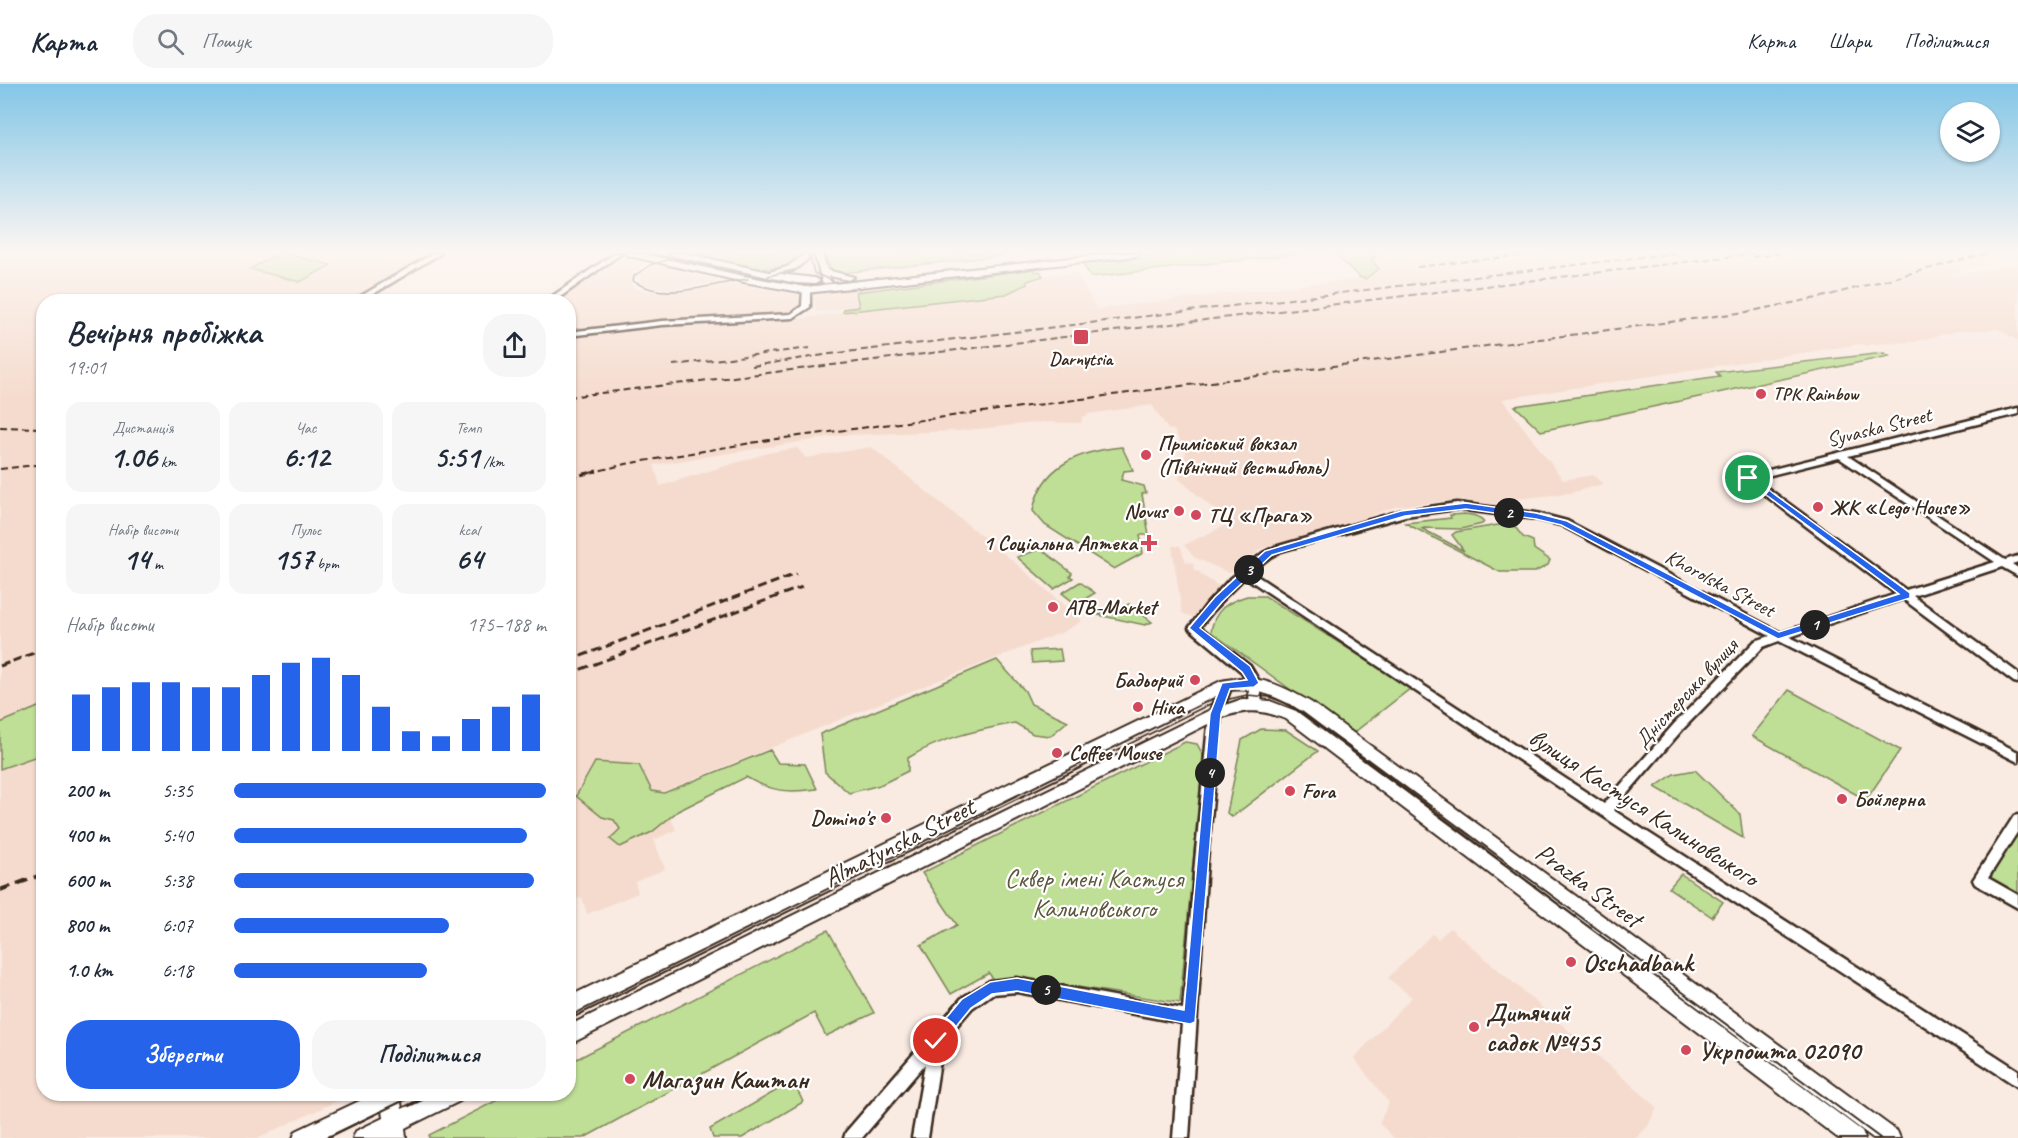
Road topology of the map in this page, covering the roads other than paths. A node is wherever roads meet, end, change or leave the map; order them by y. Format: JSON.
{"nodes":[{"id":1,"x":806,"y":302,"type":"edge"},
{"id":2,"x":576,"y":333,"type":"edge"},
{"id":3,"x":2018,"y":411,"type":"edge"},
{"id":4,"x":1840,"y":455,"type":"junction"},
{"id":5,"x":2018,"y":559,"type":"edge"},
{"id":6,"x":2004,"y":563,"type":"junction"},
{"id":7,"x":1246,"y":573,"type":"junction"},
{"id":8,"x":2018,"y":573,"type":"edge"},
{"id":9,"x":1907,"y":595,"type":"junction"},
{"id":10,"x":1778,"y":636,"type":"junction"},
{"id":11,"x":2018,"y":679,"type":"edge"},
{"id":12,"x":1254,"y":683,"type":"junction"},
{"id":13,"x":1226,"y":686,"type":"junction"},
{"id":14,"x":1256,"y":705,"type":"junction"},
{"id":15,"x":1215,"y":714,"type":"junction"},
{"id":16,"x":2018,"y":757,"type":"edge"},
{"id":17,"x":1605,"y":812,"type":"junction"},
{"id":18,"x":2018,"y":820,"type":"edge"},
{"id":19,"x":2018,"y":902,"type":"edge"},
{"id":20,"x":576,"y":1003,"type":"edge"},
{"id":21,"x":1190,"y":1017,"type":"junction"},
{"id":22,"x":576,"y":1032,"type":"edge"},
{"id":23,"x":936,"y":1041,"type":"junction"},
{"id":24,"x":2018,"y":1079,"type":"edge"},
{"id":25,"x":380,"y":1101,"type":"edge"},
{"id":26,"x":393,"y":1101,"type":"edge"},
{"id":27,"x":442,"y":1101,"type":"edge"},
{"id":28,"x":395,"y":1130,"type":"edge"},
{"id":29,"x":303,"y":1138,"type":"edge"},
{"id":30,"x":363,"y":1138,"type":"edge"},
{"id":31,"x":852,"y":1138,"type":"edge"},
{"id":32,"x":920,"y":1138,"type":"edge"},
{"id":33,"x":1180,"y":1138,"type":"edge"},
{"id":34,"x":1855,"y":1138,"type":"edge"},
{"id":35,"x":1890,"y":1138,"type":"edge"}],
"edges":[{"from":1,"to":2,"type":"street"},
{"from":3,"to":4,"type":"street","name":"Syvaska Street"},
{"from":4,"to":6,"type":"street"},
{"from":4,"to":9,"type":"street","name":"Syvaska Street"},
{"from":5,"to":6,"type":"street","name":"Дністерська вулиця"},
{"from":6,"to":8,"type":"street"},
{"from":6,"to":9,"type":"street","name":"Дністерська вулиця"},
{"from":7,"to":10,"type":"street","name":"Khorolska Street"},
{"from":7,"to":12,"type":"street"},
{"from":7,"to":17,"type":"street","name":"вулиця Кастуся Калиновського"},
{"from":9,"to":10,"type":"street","name":"Дністерська вулиця"},
{"from":9,"to":11,"type":"street"},
{"from":10,"to":16,"type":"street","name":"Khorolska Street"},
{"from":10,"to":17,"type":"street","name":"Дністерська вулиця"},
{"from":12,"to":13,"type":"street","name":"Almatynska Street"},
{"from":12,"to":14,"type":"street"},
{"from":12,"to":35,"type":"street","name":"Prazka Street"},
{"from":13,"to":15,"type":"street"},
{"from":13,"to":20,"type":"street","name":"Almatynska Street"},
{"from":14,"to":15,"type":"street","name":"Almatynska Street"},
{"from":14,"to":34,"type":"street","name":"Prazka Street"},
{"from":15,"to":21,"type":"street"},
{"from":15,"to":22,"type":"street","name":"Almatynska Street"},
{"from":17,"to":24,"type":"street","name":"вулиця Кастуся Калиновського"},
{"from":18,"to":19,"type":"street"},
{"from":21,"to":23,"type":"street"},
{"from":21,"to":33,"type":"street"},
{"from":23,"to":31,"type":"street"},
{"from":23,"to":32,"type":"street"},
{"from":25,"to":29,"type":"street"},
{"from":26,"to":28,"type":"street"},
{"from":27,"to":28,"type":"street"},
{"from":28,"to":30,"type":"street"}]}
